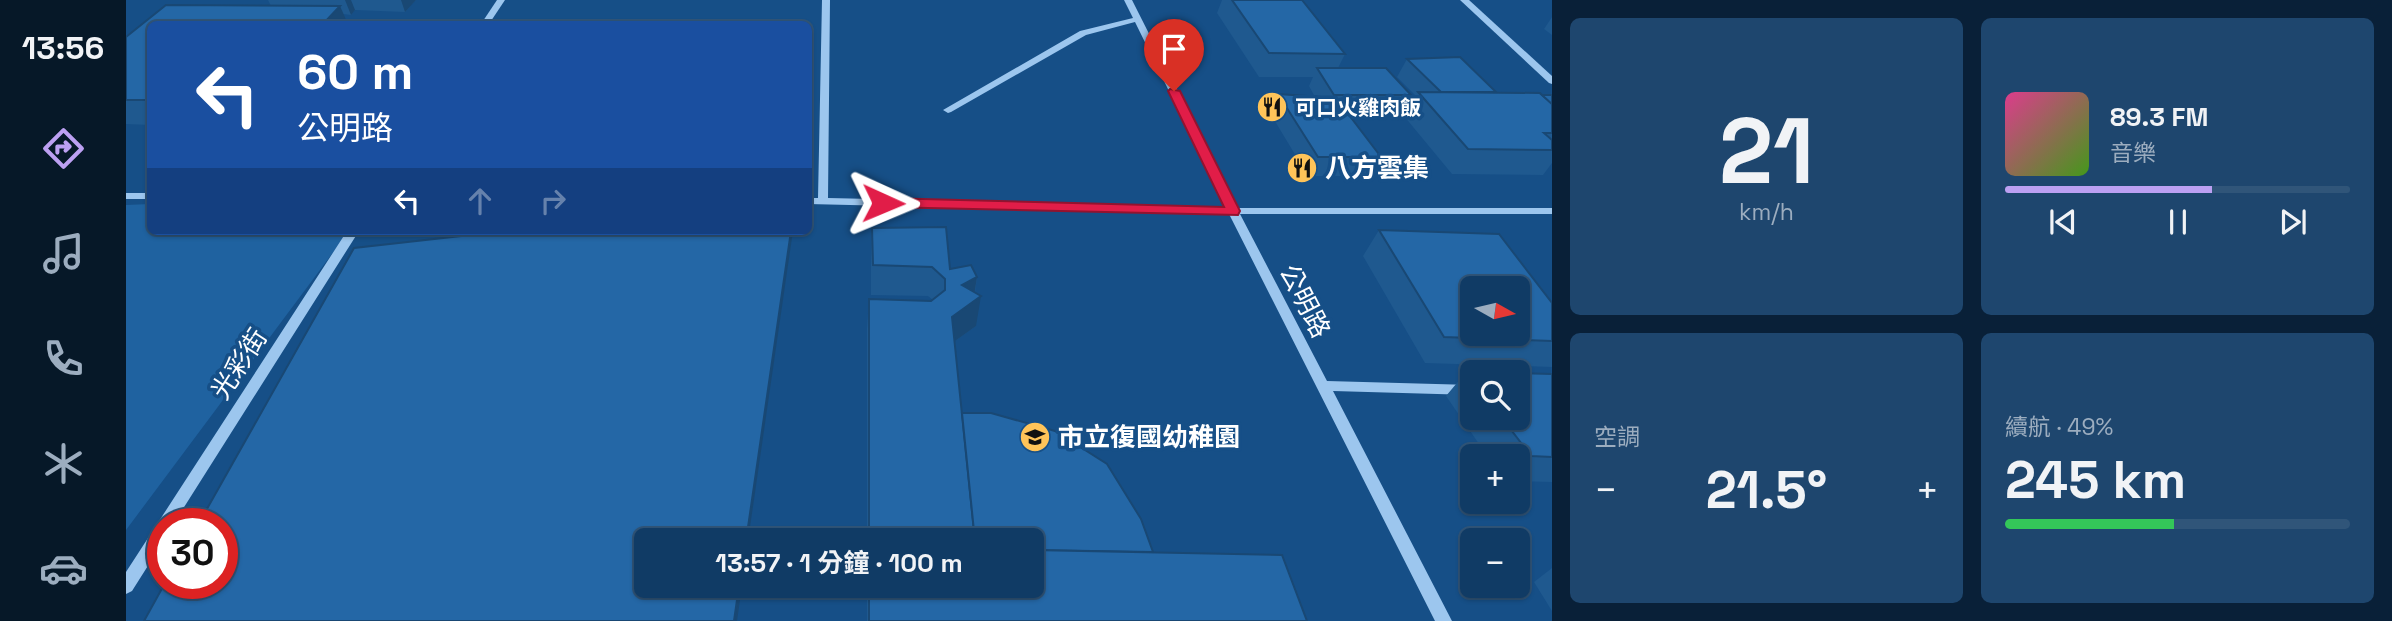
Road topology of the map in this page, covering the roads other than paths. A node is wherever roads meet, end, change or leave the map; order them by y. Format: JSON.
{"nodes":[{"id":1,"x":501,"y":0,"type":"edge"},
{"id":2,"x":826,"y":0,"type":"edge"},
{"id":3,"x":1128,"y":0,"type":"edge"},
{"id":4,"x":1464,"y":0,"type":"edge"},
{"id":5,"x":1138,"y":19,"type":"junction"},
{"id":6,"x":487,"y":21,"type":"edge"},
{"id":7,"x":1552,"y":81,"type":"edge"},
{"id":8,"x":948,"y":110,"type":"dead end"},
{"id":9,"x":126,"y":196,"type":"edge"},
{"id":10,"x":147,"y":196,"type":"edge"},
{"id":11,"x":812,"y":201,"type":"edge"},
{"id":12,"x":823,"y":202,"type":"junction"},
{"id":13,"x":1233,"y":211,"type":"junction"},
{"id":14,"x":1552,"y":211,"type":"edge"},
{"id":15,"x":350,"y":235,"type":"edge"},
{"id":16,"x":1323,"y":386,"type":"junction"},
{"id":17,"x":1460,"y":390,"type":"edge"},
{"id":18,"x":176,"y":508,"type":"edge"},
{"id":19,"x":147,"y":553,"type":"edge"},
{"id":20,"x":126,"y":586,"type":"edge"},
{"id":21,"x":1444,"y":621,"type":"edge"}],
"edges":[{"from":1,"to":6,"type":"street"},
{"from":2,"to":12,"type":"street"},
{"from":3,"to":5,"type":"street","name":"公明路"},
{"from":4,"to":7,"type":"street"},
{"from":5,"to":8,"type":"street"},
{"from":5,"to":13,"type":"street","name":"公明路"},
{"from":9,"to":10,"type":"street"},
{"from":11,"to":12,"type":"street"},
{"from":12,"to":13,"type":"street"},
{"from":13,"to":14,"type":"street"},
{"from":13,"to":16,"type":"street","name":"公明路"},
{"from":15,"to":18,"type":"street","name":"光彩街"},
{"from":16,"to":17,"type":"street"},
{"from":16,"to":21,"type":"street","name":"公明路"},
{"from":19,"to":20,"type":"street"}]}
